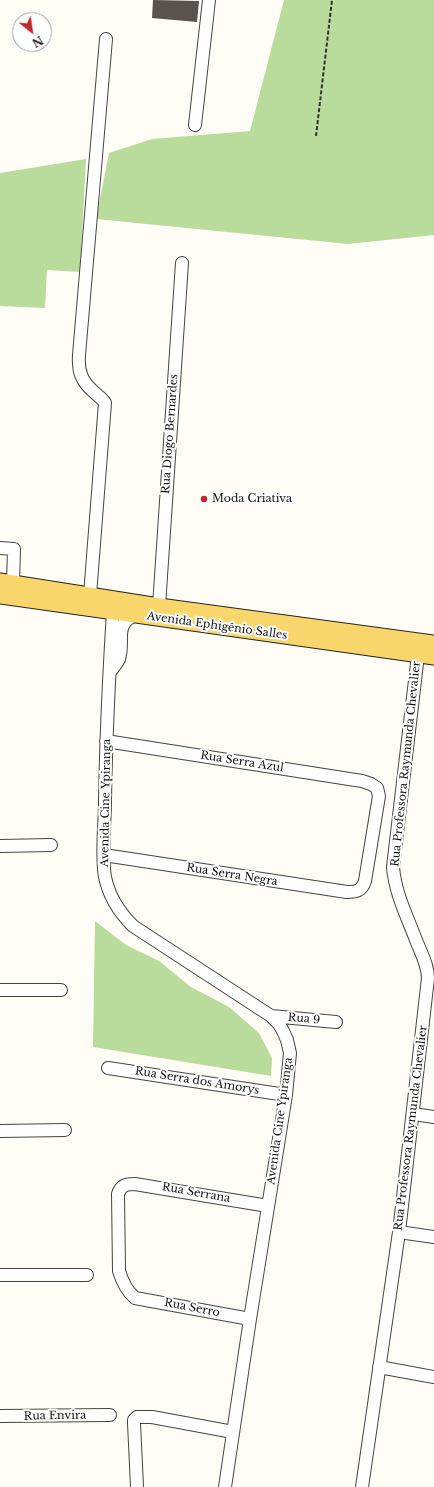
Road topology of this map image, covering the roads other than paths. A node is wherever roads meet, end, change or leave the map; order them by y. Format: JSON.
{"nodes":[{"id":1,"x":209,"y":0,"type":"edge"},
{"id":2,"x":106,"y":39,"type":"dead end"},
{"id":3,"x":195,"y":125,"type":"dead end"},
{"id":4,"x":182,"y":263,"type":"dead end"},
{"id":5,"x":0,"y":548,"type":"edge"},
{"id":6,"x":6,"y":582,"type":"edge"},
{"id":7,"x":90,"y":595,"type":"junction"},
{"id":8,"x":0,"y":596,"type":"edge"},
{"id":9,"x":159,"y":606,"type":"junction"},
{"id":10,"x":113,"y":612,"type":"junction"},
{"id":11,"x":135,"y":615,"type":"junction"},
{"id":12,"x":434,"y":643,"type":"edge"},
{"id":13,"x":418,"y":655,"type":"junction"},
{"id":14,"x":434,"y":657,"type":"edge"},
{"id":15,"x":109,"y":673,"type":"junction"},
{"id":16,"x":106,"y":741,"type":"junction"},
{"id":17,"x":51,"y":845,"type":"dead end"},
{"id":18,"x":0,"y":846,"type":"edge"},
{"id":19,"x":104,"y":855,"type":"junction"},
{"id":20,"x":360,"y":890,"type":"joint"},
{"id":21,"x":0,"y":990,"type":"edge"},
{"id":22,"x":61,"y":990,"type":"dead end"},
{"id":23,"x":434,"y":1005,"type":"edge"},
{"id":24,"x":424,"y":1015,"type":"junction"},
{"id":25,"x":271,"y":1016,"type":"junction"},
{"id":26,"x":336,"y":1022,"type":"dead end"},
{"id":27,"x":108,"y":1068,"type":"dead end"},
{"id":28,"x":286,"y":1095,"type":"junction"},
{"id":29,"x":414,"y":1114,"type":"junction"},
{"id":30,"x":434,"y":1116,"type":"edge"},
{"id":31,"x":65,"y":1130,"type":"dead end"},
{"id":32,"x":0,"y":1131,"type":"edge"},
{"id":33,"x":268,"y":1206,"type":"junction"},
{"id":34,"x":399,"y":1232,"type":"junction"},
{"id":35,"x":434,"y":1237,"type":"edge"},
{"id":36,"x":0,"y":1275,"type":"edge"},
{"id":37,"x":87,"y":1275,"type":"dead end"},
{"id":38,"x":136,"y":1298,"type":"joint"},
{"id":39,"x":250,"y":1319,"type":"junction"},
{"id":40,"x":379,"y":1367,"type":"junction"},
{"id":41,"x":434,"y":1377,"type":"edge"},
{"id":42,"x":110,"y":1415,"type":"dead end"},
{"id":43,"x":0,"y":1416,"type":"edge"},
{"id":44,"x":232,"y":1432,"type":"junction"},
{"id":45,"x":137,"y":1487,"type":"edge"},
{"id":46,"x":225,"y":1487,"type":"edge"},
{"id":47,"x":362,"y":1487,"type":"edge"}],
"edges":[{"from":1,"to":3,"type":"street"},
{"from":2,"to":7,"type":"street"},
{"from":4,"to":9,"type":"street","name":"Rua Diogo Bernardes"},
{"from":5,"to":6,"type":"street"},
{"from":6,"to":7,"type":"main road","name":"Avenida Ephigênio Salles"},
{"from":7,"to":9,"type":"main road","name":"Avenida Ephigênio Salles"},
{"from":8,"to":10,"type":"main road","name":"Avenida Ephigênio Salles"},
{"from":9,"to":12,"type":"main road","name":"Avenida Ephigênio Salles"},
{"from":10,"to":11,"type":"main road","name":"Avenida Ephigênio Salles"},
{"from":10,"to":15,"type":"street","name":"Avenida Cine Ypiranga"},
{"from":11,"to":13,"type":"main road","name":"Avenida Ephigênio Salles"},
{"from":11,"to":15,"type":"street","name":"Avenida Cine Ypiranga"},
{"from":13,"to":14,"type":"main road","name":"Avenida Ephigênio Salles"},
{"from":13,"to":24,"type":"street","name":"Rua Professora Raymunda Chevalier"},
{"from":15,"to":16,"type":"street","name":"Avenida Cine Ypiranga"},
{"from":16,"to":19,"type":"street","name":"Avenida Cine Ypiranga"},
{"from":16,"to":20,"type":"street","name":"Rua Serra Azul"},
{"from":17,"to":18,"type":"street"},
{"from":19,"to":20,"type":"street","name":"Rua Serra Negra"},
{"from":19,"to":25,"type":"street","name":"Avenida Cine Ypiranga"},
{"from":21,"to":22,"type":"street"},
{"from":23,"to":24,"type":"street"},
{"from":24,"to":29,"type":"street","name":"Rua Professora Raymunda Chevalier"},
{"from":25,"to":26,"type":"street","name":"Rua 9"},
{"from":25,"to":28,"type":"street","name":"Avenida Cine Ypiranga"},
{"from":27,"to":28,"type":"street","name":"Rua Serra dos Amorys"},
{"from":28,"to":33,"type":"street","name":"Avenida Cine Ypiranga"},
{"from":29,"to":30,"type":"street"},
{"from":29,"to":34,"type":"street","name":"Rua Professora Raymunda Chevalier"},
{"from":31,"to":32,"type":"street"},
{"from":33,"to":38,"type":"street","name":"Rua Serrana"},
{"from":33,"to":39,"type":"street","name":"Avenida Cine Ypiranga"},
{"from":34,"to":35,"type":"street"},
{"from":34,"to":40,"type":"street","name":"Rua Professora Raymunda Chevalier"},
{"from":36,"to":37,"type":"street"},
{"from":38,"to":39,"type":"street","name":"Rua Serro"},
{"from":39,"to":44,"type":"street","name":"Avenida Cine Ypiranga"},
{"from":40,"to":41,"type":"street"},
{"from":40,"to":47,"type":"street","name":"Rua Professora Raymunda Chevalier"},
{"from":42,"to":43,"type":"street","name":"Rua Envira"},
{"from":44,"to":45,"type":"street"},
{"from":44,"to":46,"type":"street","name":"Avenida Cine Ypiranga"}]}
